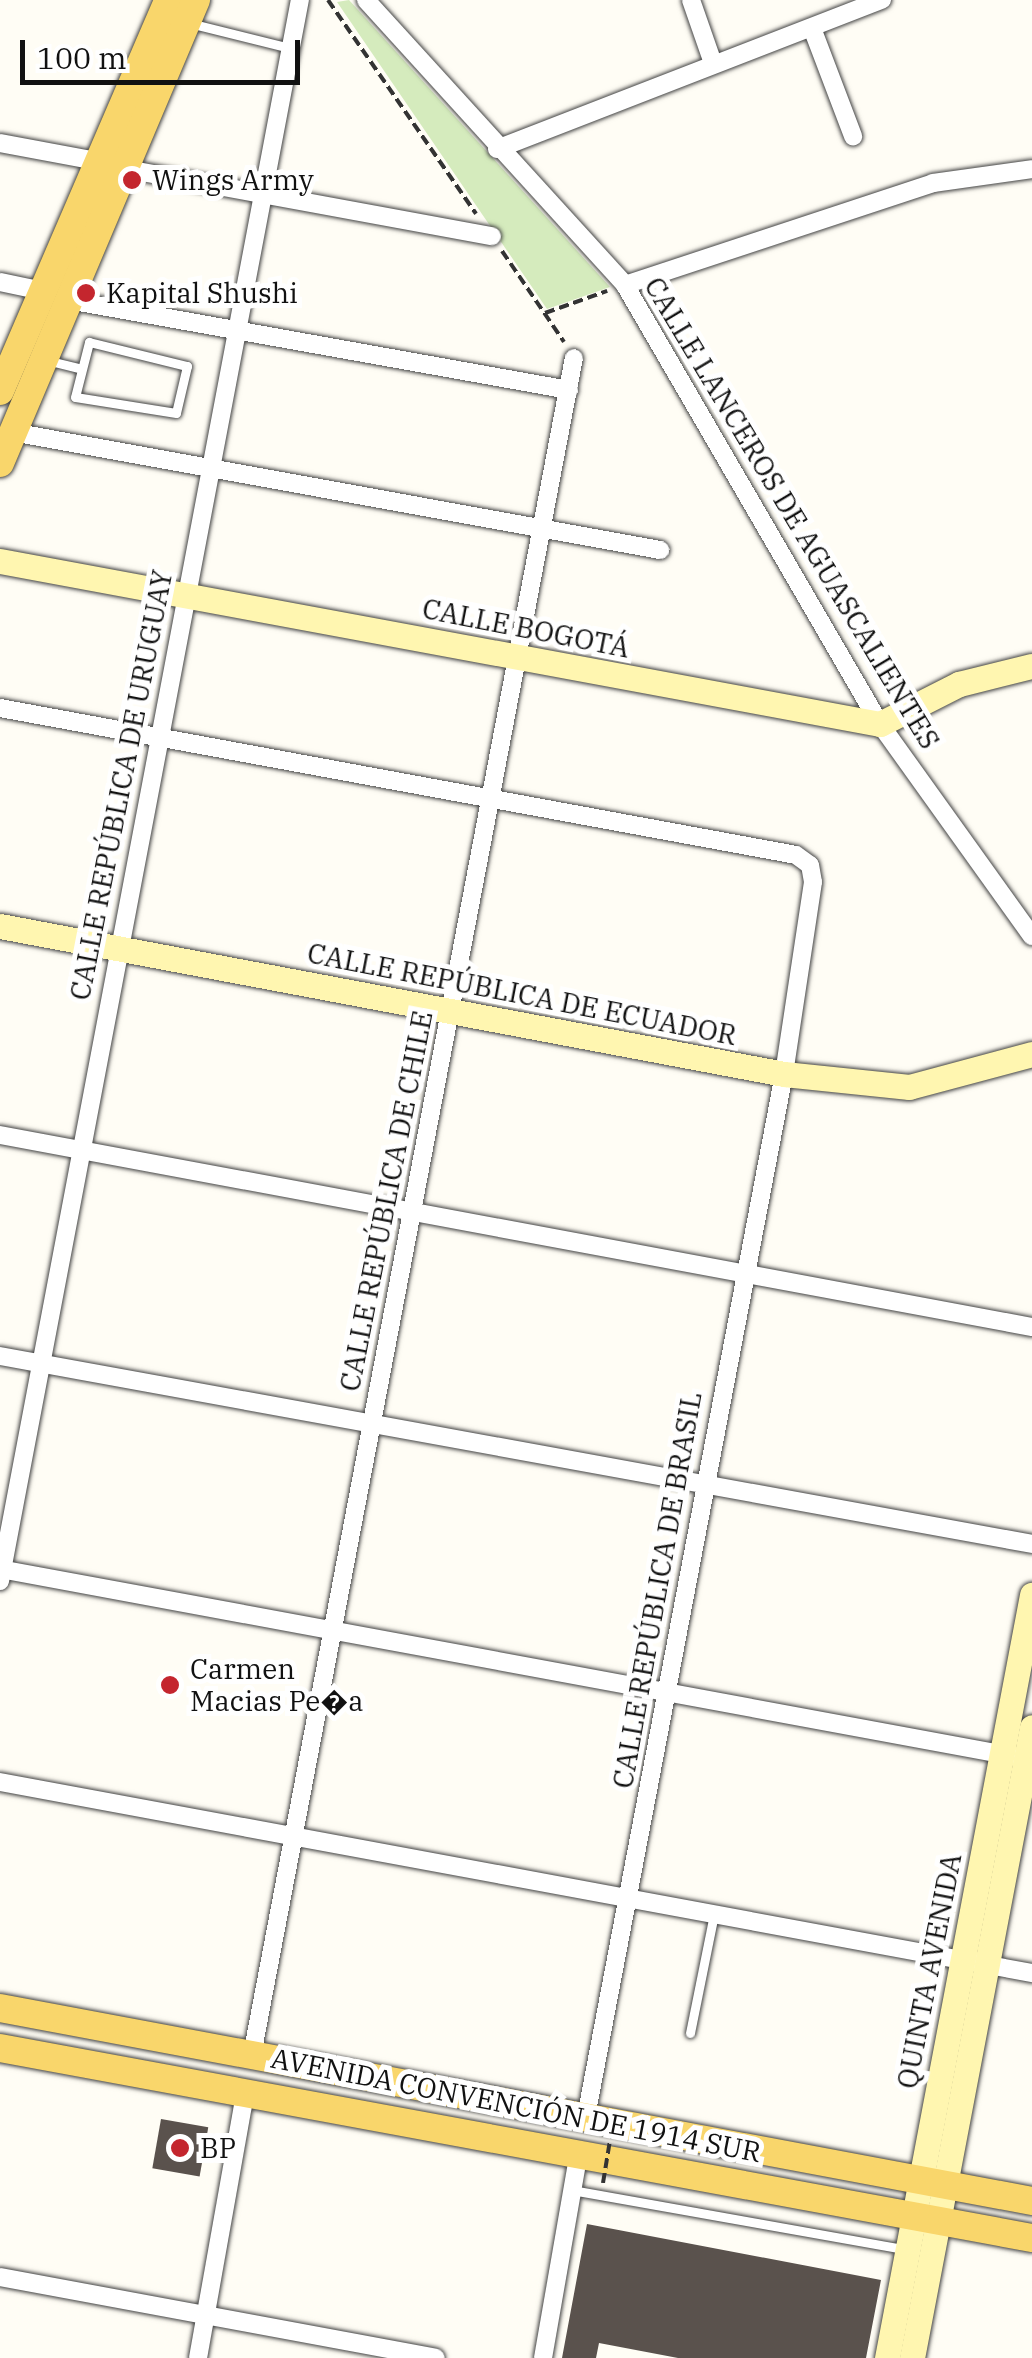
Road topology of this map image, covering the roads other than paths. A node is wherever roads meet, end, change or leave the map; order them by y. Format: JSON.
{"nodes":[{"id":1,"x":168,"y":0,"type":"edge"},
{"id":2,"x":300,"y":0,"type":"edge"},
{"id":3,"x":366,"y":0,"type":"edge"},
{"id":4,"x":691,"y":0,"type":"edge"},
{"id":5,"x":882,"y":0,"type":"edge"},
{"id":6,"x":852,"y":5,"type":"edge"},
{"id":7,"x":191,"y":11,"type":"edge"},
{"id":8,"x":812,"y":28,"type":"junction"},
{"id":9,"x":290,"y":48,"type":"junction"},
{"id":10,"x":714,"y":63,"type":"junction"},
{"id":11,"x":853,"y":136,"type":"dead end"},
{"id":12,"x":0,"y":143,"type":"edge"},
{"id":13,"x":498,"y":148,"type":"junction"},
{"id":14,"x":96,"y":161,"type":"junction"},
{"id":15,"x":126,"y":169,"type":"junction"},
{"id":16,"x":1032,"y":169,"type":"edge"},
{"id":17,"x":260,"y":194,"type":"junction"},
{"id":18,"x":492,"y":236,"type":"road end"},
{"id":19,"x":0,"y":282,"type":"edge"},
{"id":20,"x":625,"y":285,"type":"junction"},
{"id":21,"x":56,"y":296,"type":"junction"},
{"id":22,"x":235,"y":330,"type":"junction"},
{"id":23,"x":574,"y":358,"type":"road end"},
{"id":24,"x":43,"y":359,"type":"junction"},
{"id":25,"x":81,"y":369,"type":"junction"},
{"id":26,"x":0,"y":390,"type":"edge"},
{"id":27,"x":569,"y":390,"type":"junction"},
{"id":28,"x":12,"y":432,"type":"junction"},
{"id":29,"x":0,"y":463,"type":"edge"},
{"id":30,"x":208,"y":468,"type":"junction"},
{"id":31,"x":542,"y":527,"type":"junction"},
{"id":32,"x":660,"y":550,"type":"dead end"},
{"id":33,"x":0,"y":561,"type":"edge"},
{"id":34,"x":184,"y":595,"type":"junction"},
{"id":35,"x":517,"y":657,"type":"junction"},
{"id":36,"x":1032,"y":666,"type":"edge"},
{"id":37,"x":0,"y":708,"type":"edge"},
{"id":38,"x":880,"y":724,"type":"junction"},
{"id":39,"x":158,"y":738,"type":"junction"},
{"id":40,"x":494,"y":800,"type":"junction"},
{"id":41,"x":0,"y":926,"type":"edge"},
{"id":42,"x":1032,"y":936,"type":"edge"},
{"id":43,"x":118,"y":948,"type":"junction"},
{"id":44,"x":451,"y":1011,"type":"junction"},
{"id":45,"x":1032,"y":1054,"type":"edge"},
{"id":46,"x":784,"y":1074,"type":"junction"},
{"id":47,"x":0,"y":1135,"type":"edge"},
{"id":48,"x":81,"y":1150,"type":"junction"},
{"id":49,"x":412,"y":1212,"type":"junction"},
{"id":50,"x":744,"y":1274,"type":"junction"},
{"id":51,"x":1032,"y":1327,"type":"edge"},
{"id":52,"x":0,"y":1356,"type":"edge"},
{"id":53,"x":41,"y":1365,"type":"junction"},
{"id":54,"x":371,"y":1424,"type":"junction"},
{"id":55,"x":704,"y":1484,"type":"junction"},
{"id":56,"x":1032,"y":1544,"type":"edge"},
{"id":57,"x":1,"y":1573,"type":"edge"},
{"id":58,"x":1032,"y":1595,"type":"edge"},
{"id":59,"x":332,"y":1630,"type":"junction"},
{"id":60,"x":666,"y":1692,"type":"junction"},
{"id":61,"x":1032,"y":1727,"type":"edge"},
{"id":62,"x":1020,"y":1758,"type":"edge"},
{"id":63,"x":0,"y":1782,"type":"edge"},
{"id":64,"x":293,"y":1836,"type":"junction"},
{"id":65,"x":628,"y":1898,"type":"junction"},
{"id":66,"x":714,"y":1914,"type":"junction"},
{"id":67,"x":974,"y":1962,"type":"junction"},
{"id":68,"x":1032,"y":1973,"type":"edge"},
{"id":69,"x":0,"y":2008,"type":"edge"},
{"id":70,"x":690,"y":2034,"type":"dead end"},
{"id":71,"x":0,"y":2048,"type":"edge"},
{"id":72,"x":252,"y":2054,"type":"junction"},
{"id":73,"x":245,"y":2094,"type":"junction"},
{"id":74,"x":586,"y":2116,"type":"junction"},
{"id":75,"x":578,"y":2157,"type":"junction"},
{"id":76,"x":930,"y":2184,"type":"junction"},
{"id":77,"x":572,"y":2190,"type":"junction"},
{"id":78,"x":1032,"y":2201,"type":"edge"},
{"id":79,"x":924,"y":2219,"type":"junction"},
{"id":80,"x":1032,"y":2238,"type":"edge"},
{"id":81,"x":906,"y":2250,"type":"junction"},
{"id":82,"x":0,"y":2277,"type":"edge"},
{"id":83,"x":206,"y":2316,"type":"junction"},
{"id":84,"x":198,"y":2358,"type":"edge"},
{"id":85,"x":436,"y":2358,"type":"edge"},
{"id":86,"x":542,"y":2358,"type":"edge"},
{"id":87,"x":887,"y":2358,"type":"edge"},
{"id":88,"x":912,"y":2358,"type":"edge"}],
"edges":[{"from":1,"to":14,"type":"main road"},
{"from":2,"to":9,"type":"street","name":"CALLE REPÚBLICA DE URUGUAY"},
{"from":3,"to":13,"type":"street","name":"CALLE LANCEROS DE AGUASCALIENTES"},
{"from":4,"to":10,"type":"street"},
{"from":5,"to":6,"type":"street"},
{"from":6,"to":8,"type":"street"},
{"from":7,"to":9,"type":"lane"},
{"from":7,"to":15,"type":"main road"},
{"from":8,"to":10,"type":"street"},
{"from":8,"to":11,"type":"street"},
{"from":9,"to":17,"type":"street","name":"CALLE REPÚBLICA DE URUGUAY"},
{"from":10,"to":13,"type":"street"},
{"from":12,"to":14,"type":"street"},
{"from":13,"to":20,"type":"street","name":"CALLE LANCEROS DE AGUASCALIENTES"},
{"from":14,"to":21,"type":"main road"},
{"from":15,"to":17,"type":"street"},
{"from":15,"to":21,"type":"main road"},
{"from":16,"to":20,"type":"street"},
{"from":17,"to":18,"type":"street"},
{"from":17,"to":22,"type":"street","name":"CALLE REPÚBLICA DE URUGUAY"},
{"from":19,"to":21,"type":"street"},
{"from":20,"to":38,"type":"street","name":"CALLE LANCEROS DE AGUASCALIENTES"},
{"from":21,"to":22,"type":"street"},
{"from":21,"to":24,"type":"main road"},
{"from":21,"to":26,"type":"main road"},
{"from":22,"to":27,"type":"street"},
{"from":22,"to":30,"type":"street","name":"CALLE REPÚBLICA DE URUGUAY"},
{"from":23,"to":27,"type":"street","name":"CALLE REPÚBLICA DE CHILE"},
{"from":24,"to":25,"type":"lane"},
{"from":24,"to":28,"type":"main road"},
{"from":25,"to":25,"type":"lane"},
{"from":27,"to":31,"type":"street","name":"CALLE REPÚBLICA DE CHILE"},
{"from":28,"to":29,"type":"main road"},
{"from":28,"to":30,"type":"street"},
{"from":30,"to":31,"type":"street"},
{"from":30,"to":34,"type":"street","name":"CALLE REPÚBLICA DE URUGUAY"},
{"from":31,"to":32,"type":"street"},
{"from":31,"to":35,"type":"street","name":"CALLE REPÚBLICA DE CHILE"},
{"from":33,"to":34,"type":"street","name":"CALLE BOGOTÁ"},
{"from":34,"to":35,"type":"street","name":"CALLE BOGOTÁ"},
{"from":34,"to":39,"type":"street","name":"CALLE REPÚBLICA DE URUGUAY"},
{"from":35,"to":38,"type":"street","name":"CALLE BOGOTÁ"},
{"from":35,"to":40,"type":"street","name":"CALLE REPÚBLICA DE CHILE"},
{"from":36,"to":38,"type":"street"},
{"from":37,"to":39,"type":"street"},
{"from":38,"to":42,"type":"street","name":"CALLE LANCEROS DE AGUASCALIENTES"},
{"from":39,"to":40,"type":"street"},
{"from":39,"to":43,"type":"street","name":"CALLE REPÚBLICA DE URUGUAY"},
{"from":40,"to":44,"type":"street","name":"CALLE REPÚBLICA DE CHILE"},
{"from":40,"to":46,"type":"street","name":"CALLE REPÚBLICA DE BRASIL"},
{"from":41,"to":43,"type":"street","name":"CALLE REPÚBLICA DE ECUADOR"},
{"from":43,"to":44,"type":"street","name":"CALLE REPÚBLICA DE ECUADOR"},
{"from":43,"to":48,"type":"street","name":"CALLE REPÚBLICA DE URUGUAY"},
{"from":44,"to":46,"type":"street","name":"CALLE REPÚBLICA DE ECUADOR"},
{"from":44,"to":49,"type":"street","name":"CALLE REPÚBLICA DE CHILE"},
{"from":45,"to":46,"type":"street","name":"CALLE REPÚBLICA DE ECUADOR"},
{"from":46,"to":50,"type":"street","name":"CALLE REPÚBLICA DE BRASIL"},
{"from":47,"to":48,"type":"street"},
{"from":48,"to":49,"type":"street"},
{"from":48,"to":53,"type":"street","name":"CALLE REPÚBLICA DE URUGUAY"},
{"from":49,"to":50,"type":"street"},
{"from":49,"to":54,"type":"street","name":"CALLE REPÚBLICA DE CHILE"},
{"from":50,"to":51,"type":"street"},
{"from":50,"to":55,"type":"street","name":"CALLE REPÚBLICA DE BRASIL"},
{"from":52,"to":53,"type":"street"},
{"from":53,"to":54,"type":"street"},
{"from":53,"to":57,"type":"street","name":"CALLE REPÚBLICA DE URUGUAY"},
{"from":54,"to":55,"type":"street"},
{"from":54,"to":59,"type":"street","name":"CALLE REPÚBLICA DE CHILE"},
{"from":55,"to":56,"type":"street"},
{"from":55,"to":60,"type":"street","name":"CALLE REPÚBLICA DE BRASIL"},
{"from":57,"to":59,"type":"street"},
{"from":58,"to":62,"type":"street","name":"QUINTA AVENIDA"},
{"from":59,"to":60,"type":"street"},
{"from":59,"to":64,"type":"street","name":"CALLE REPÚBLICA DE CHILE"},
{"from":60,"to":62,"type":"street"},
{"from":60,"to":65,"type":"street","name":"CALLE REPÚBLICA DE BRASIL"},
{"from":61,"to":62,"type":"street","name":"QUINTA AVENIDA"},
{"from":62,"to":67,"type":"street","name":"QUINTA AVENIDA"},
{"from":63,"to":64,"type":"street"},
{"from":64,"to":65,"type":"street"},
{"from":64,"to":72,"type":"street","name":"CALLE REPÚBLICA DE CHILE"},
{"from":65,"to":66,"type":"street"},
{"from":65,"to":74,"type":"street","name":"CALLE REPÚBLICA DE BRASIL"},
{"from":66,"to":67,"type":"street"},
{"from":66,"to":70,"type":"lane"},
{"from":67,"to":68,"type":"street"},
{"from":67,"to":76,"type":"street","name":"QUINTA AVENIDA"},
{"from":69,"to":72,"type":"main road","name":"AVENIDA CONVENCIÓN DE 1914 SUR"},
{"from":71,"to":73,"type":"main road","name":"AVENIDA CONVENCIÓN DE 1914 SUR"},
{"from":72,"to":74,"type":"main road","name":"AVENIDA CONVENCIÓN DE 1914 SUR"},
{"from":73,"to":75,"type":"main road","name":"AVENIDA CONVENCIÓN DE 1914 SUR"},
{"from":73,"to":83,"type":"street"},
{"from":74,"to":76,"type":"main road","name":"AVENIDA CONVENCIÓN DE 1914 SUR"},
{"from":75,"to":77,"type":"street"},
{"from":75,"to":79,"type":"main road","name":"AVENIDA CONVENCIÓN DE 1914 SUR"},
{"from":76,"to":78,"type":"main road","name":"AVENIDA CONVENCIÓN DE 1914 SUR"},
{"from":76,"to":79,"type":"street","name":"QUINTA AVENIDA"},
{"from":77,"to":81,"type":"lane"},
{"from":77,"to":86,"type":"street"},
{"from":79,"to":80,"type":"main road","name":"AVENIDA CONVENCIÓN DE 1914 SUR"},
{"from":79,"to":81,"type":"street","name":"QUINTA AVENIDA"},
{"from":79,"to":88,"type":"street","name":"QUINTA AVENIDA"},
{"from":81,"to":87,"type":"street","name":"QUINTA AVENIDA"},
{"from":82,"to":83,"type":"street"},
{"from":83,"to":84,"type":"street"},
{"from":83,"to":85,"type":"street"}]}
